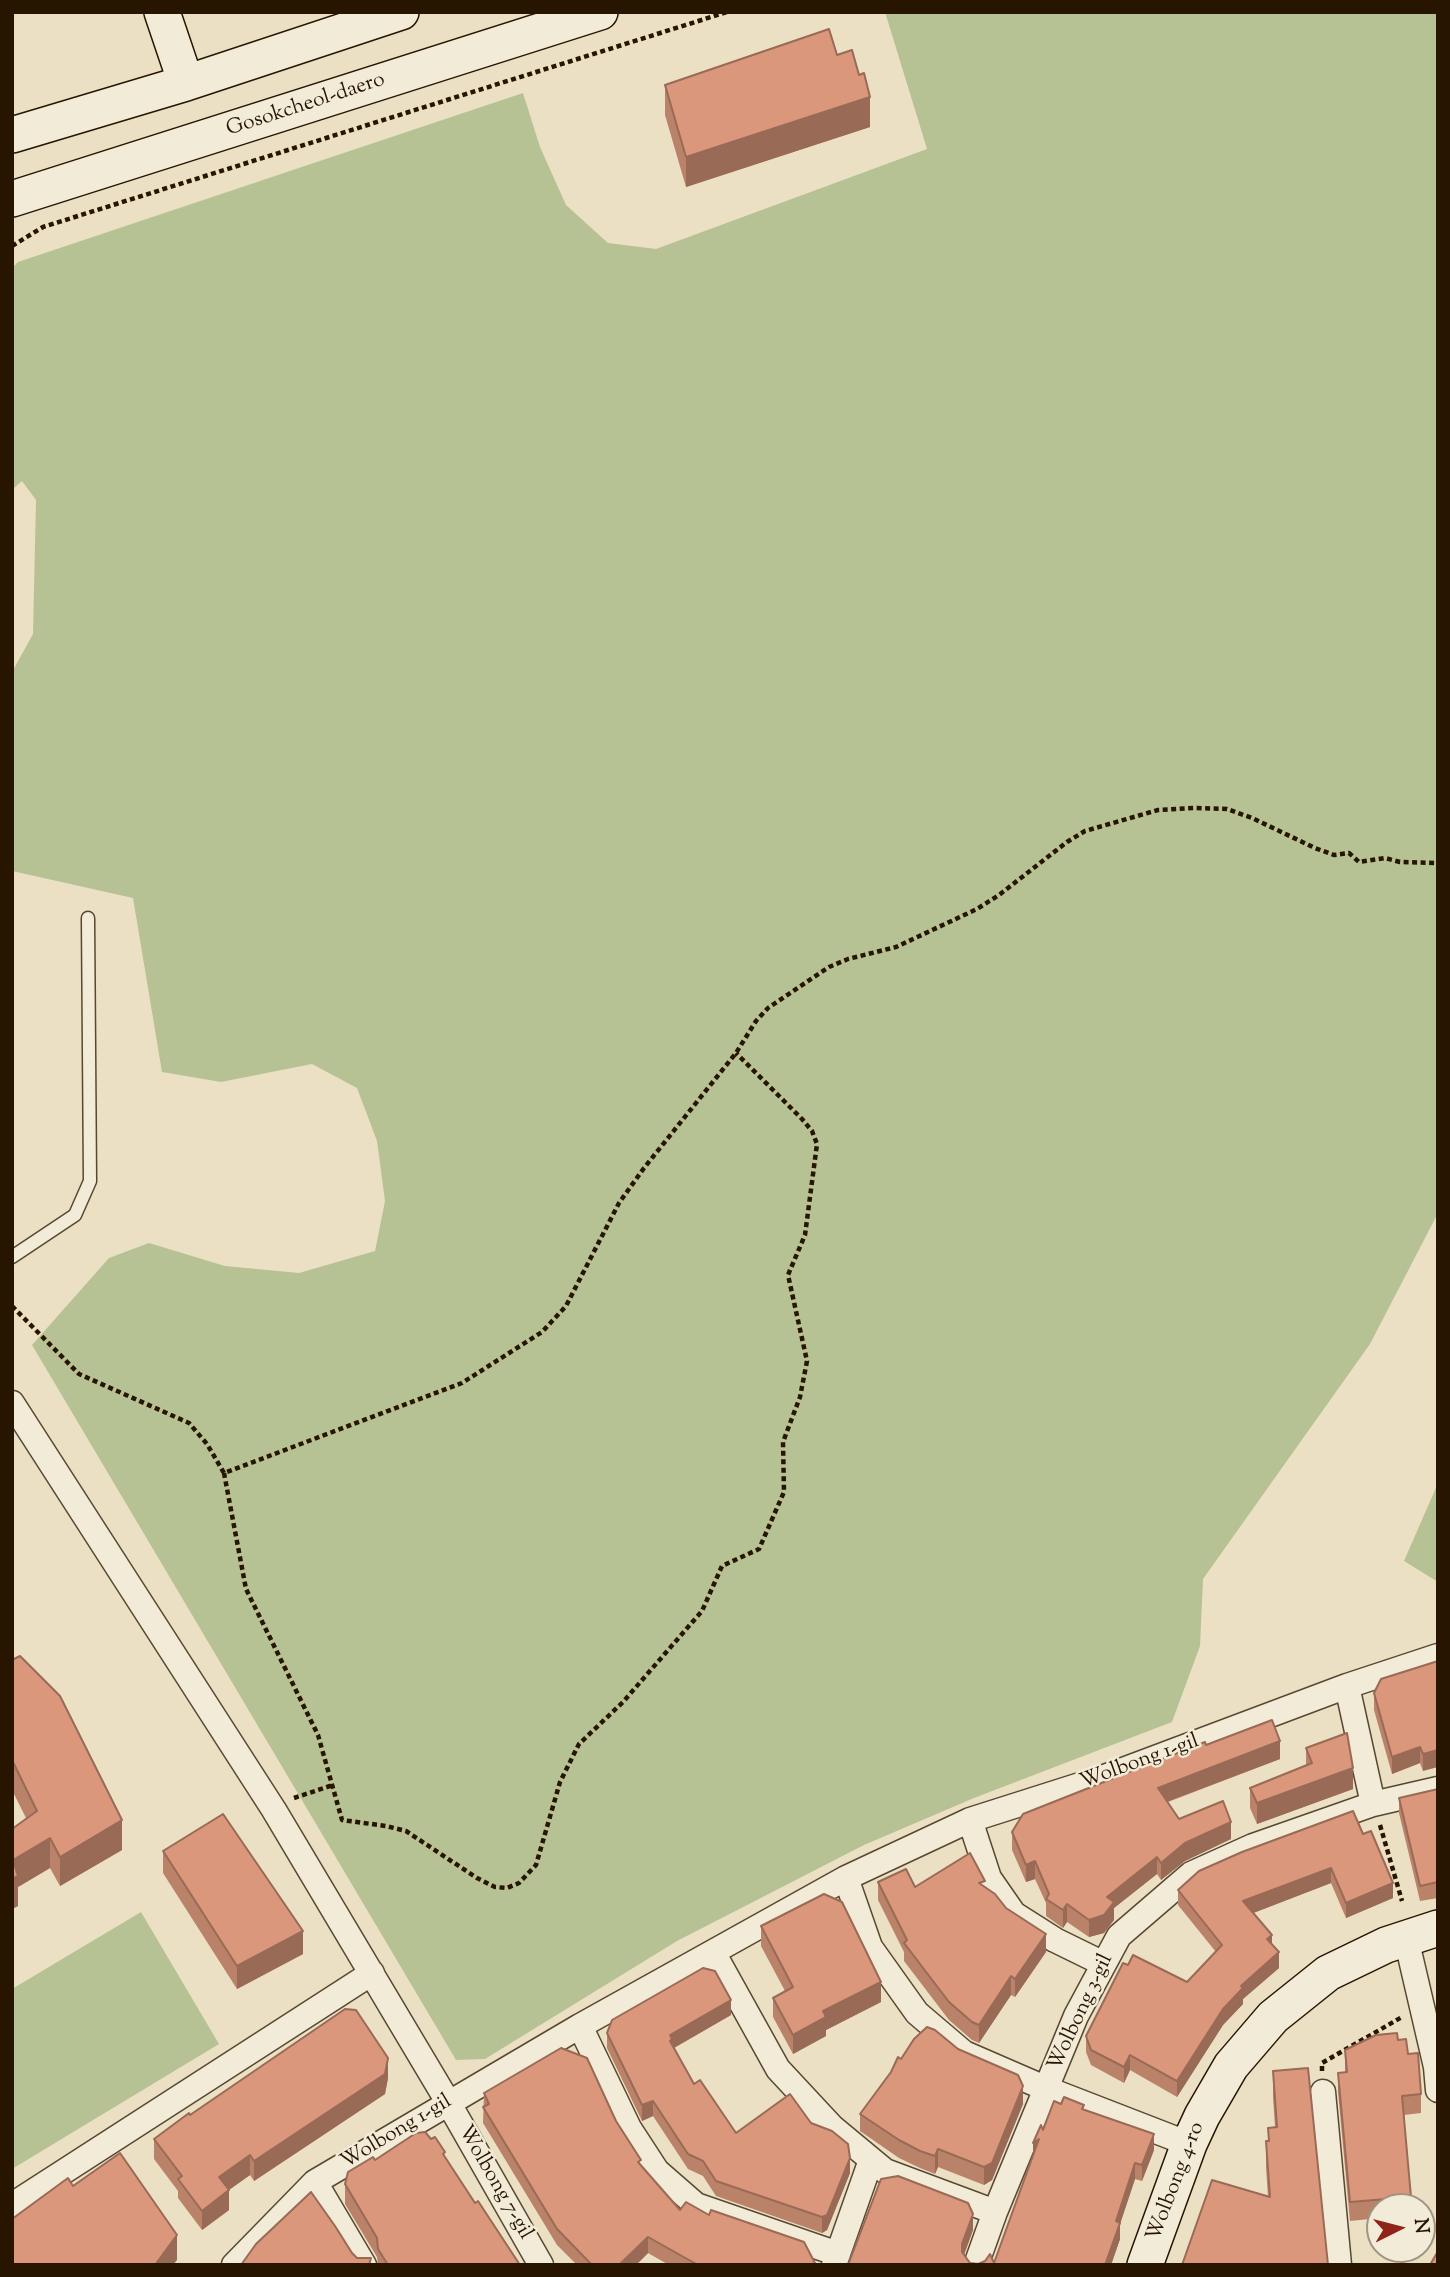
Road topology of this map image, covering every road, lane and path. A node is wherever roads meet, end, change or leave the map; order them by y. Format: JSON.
{"nodes":[{"id":1,"x":162,"y":12,"type":"edge"},
{"id":2,"x":401,"y":12,"type":"edge"},
{"id":3,"x":600,"y":12,"type":"edge"},
{"id":4,"x":727,"y":12,"type":"edge"},
{"id":5,"x":186,"y":83,"type":"junction"},
{"id":6,"x":12,"y":135,"type":"edge"},
{"id":7,"x":12,"y":199,"type":"edge"},
{"id":8,"x":12,"y":246,"type":"edge"},
{"id":9,"x":1438,"y":863,"type":"edge"},
{"id":10,"x":88,"y":918,"type":"dead end"},
{"id":11,"x":736,"y":1054,"type":"junction"},
{"id":12,"x":12,"y":1257,"type":"edge"},
{"id":13,"x":12,"y":1306,"type":"edge"},
{"id":14,"x":12,"y":1403,"type":"edge"},
{"id":15,"x":224,"y":1473,"type":"junction"},
{"id":16,"x":1438,"y":1656,"type":"edge"},
{"id":17,"x":1347,"y":1686,"type":"junction"},
{"id":18,"x":333,"y":1785,"type":"junction"},
{"id":19,"x":1438,"y":1788,"type":"edge"},
{"id":20,"x":1373,"y":1804,"type":"junction"},
{"id":21,"x":274,"y":1810,"type":"junction"},
{"id":22,"x":970,"y":1821,"type":"junction"},
{"id":23,"x":846,"y":1878,"type":"junction"},
{"id":24,"x":1402,"y":1901,"type":"dead end"},
{"id":25,"x":1422,"y":1933,"type":"edge"},
{"id":26,"x":713,"y":1952,"type":"junction"},
{"id":27,"x":1104,"y":1964,"type":"junction"},
{"id":28,"x":372,"y":1973,"type":"junction"},
{"id":29,"x":1423,"y":2010,"type":"junction"},
{"id":30,"x":580,"y":2026,"type":"junction"},
{"id":31,"x":1437,"y":2075,"type":"edge"},
{"id":32,"x":1047,"y":2089,"type":"junction"},
{"id":33,"x":1323,"y":2092,"type":"joint"},
{"id":34,"x":448,"y":2102,"type":"junction"},
{"id":35,"x":1189,"y":2144,"type":"junction"},
{"id":36,"x":871,"y":2160,"type":"junction"},
{"id":37,"x":316,"y":2182,"type":"junction"},
{"id":38,"x":12,"y":2205,"type":"edge"},
{"id":39,"x":995,"y":2212,"type":"junction"},
{"id":40,"x":836,"y":2260,"type":"edge"},
{"id":41,"x":234,"y":2265,"type":"edge"},
{"id":42,"x":364,"y":2265,"type":"edge"},
{"id":43,"x":541,"y":2265,"type":"edge"},
{"id":44,"x":976,"y":2265,"type":"edge"},
{"id":45,"x":1145,"y":2265,"type":"edge"},
{"id":46,"x":1339,"y":2265,"type":"edge"}],
"edges":[{"from":1,"to":5,"type":"main road"},
{"from":2,"to":5,"type":"main road"},
{"from":3,"to":7,"type":"main road","name":"Gosokcheol-daero"},
{"from":4,"to":8,"type":"path"},
{"from":5,"to":6,"type":"main road"},
{"from":9,"to":11,"type":"path"},
{"from":10,"to":12,"type":"lane"},
{"from":11,"to":15,"type":"path"},
{"from":11,"to":18,"type":"path"},
{"from":13,"to":15,"type":"path"},
{"from":14,"to":21,"type":"street","name":"Wolbong 7-gil"},
{"from":15,"to":18,"type":"path"},
{"from":16,"to":17,"type":"street","name":"Wolbong 1-gil"},
{"from":17,"to":20,"type":"street"},
{"from":17,"to":22,"type":"street","name":"Wolbong 1-gil"},
{"from":18,"to":21,"type":"path"},
{"from":19,"to":20,"type":"street","name":"Wolbong 3-gil"},
{"from":20,"to":24,"type":"path"},
{"from":20,"to":27,"type":"street","name":"Wolbong 3-gil"},
{"from":21,"to":28,"type":"street","name":"Wolbong 7-gil"},
{"from":22,"to":23,"type":"street","name":"Wolbong 1-gil"},
{"from":22,"to":27,"type":"street"},
{"from":23,"to":26,"type":"street","name":"Wolbong 1-gil"},
{"from":23,"to":32,"type":"street"},
{"from":25,"to":29,"type":"street"},
{"from":25,"to":35,"type":"main road","name":"Wolbong 4-ro"},
{"from":26,"to":30,"type":"street","name":"Wolbong 1-gil"},
{"from":26,"to":36,"type":"street"},
{"from":27,"to":32,"type":"street","name":"Wolbong 3-gil"},
{"from":28,"to":34,"type":"street","name":"Wolbong 7-gil"},
{"from":28,"to":38,"type":"street"},
{"from":29,"to":31,"type":"street"},
{"from":29,"to":33,"type":"path"},
{"from":30,"to":34,"type":"street","name":"Wolbong 1-gil"},
{"from":30,"to":40,"type":"street"},
{"from":32,"to":35,"type":"street"},
{"from":32,"to":39,"type":"street","name":"Wolbong 3-gil"},
{"from":33,"to":46,"type":"street"},
{"from":34,"to":37,"type":"street","name":"Wolbong 1-gil"},
{"from":34,"to":43,"type":"street","name":"Wolbong 7-gil"},
{"from":35,"to":45,"type":"main road","name":"Wolbong 4-ro"},
{"from":36,"to":39,"type":"street"},
{"from":36,"to":40,"type":"street"},
{"from":37,"to":41,"type":"street","name":"Wolbong 1-gil"},
{"from":37,"to":42,"type":"street"},
{"from":39,"to":44,"type":"street","name":"Wolbong 3-gil"}]}
